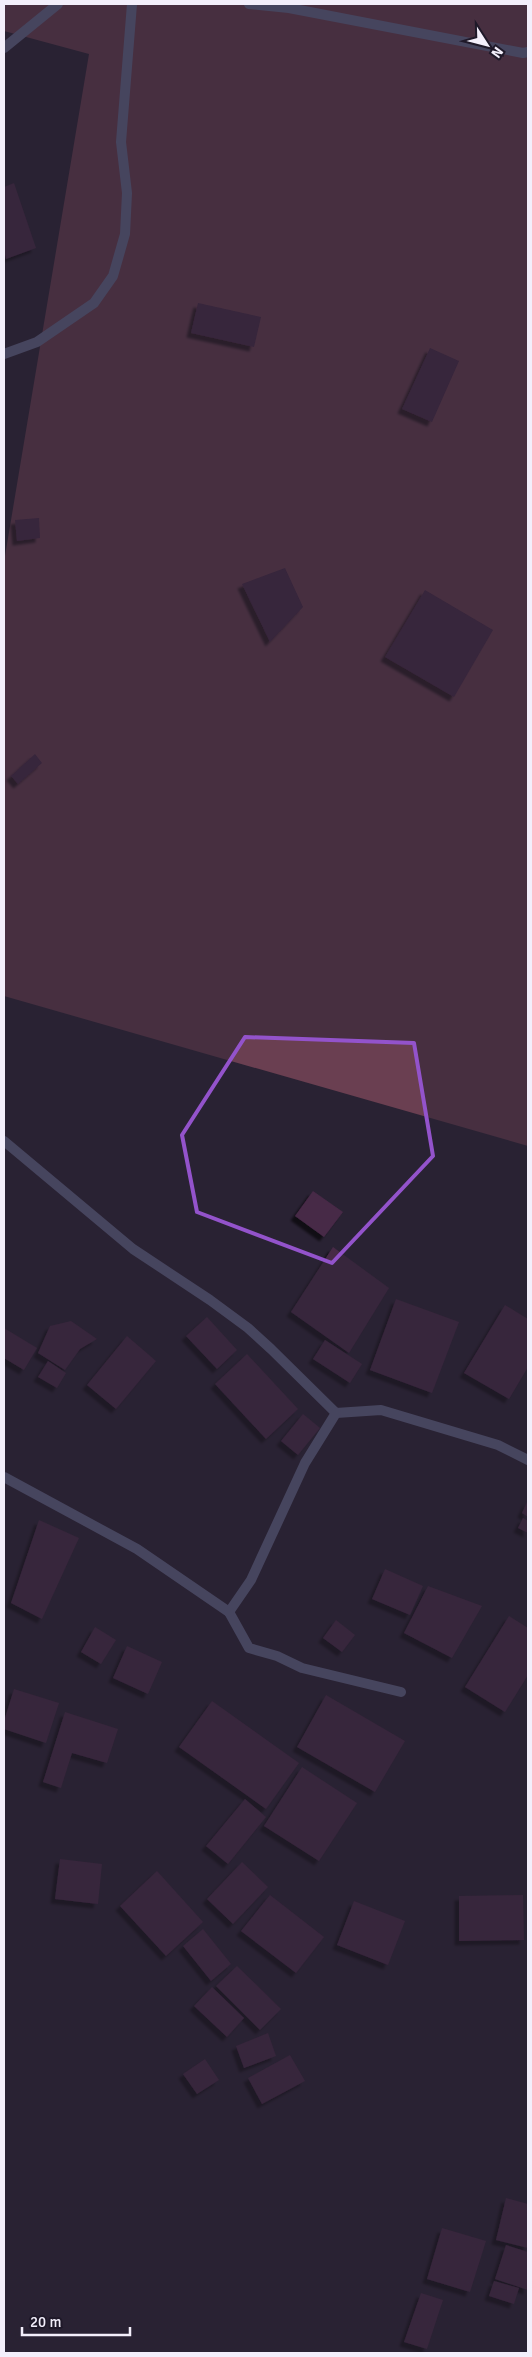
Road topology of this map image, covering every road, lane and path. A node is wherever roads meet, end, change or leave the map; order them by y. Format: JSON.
{"nodes":[{"id":1,"x":58,"y":4,"type":"edge"},
{"id":2,"x":132,"y":4,"type":"edge"},
{"id":3,"x":249,"y":4,"type":"edge"},
{"id":4,"x":4,"y":48,"type":"edge"},
{"id":5,"x":528,"y":52,"type":"edge"},
{"id":6,"x":4,"y":354,"type":"edge"},
{"id":7,"x":4,"y":1141,"type":"edge"},
{"id":8,"x":336,"y":1413,"type":"junction"},
{"id":9,"x":528,"y":1460,"type":"edge"},
{"id":10,"x":4,"y":1477,"type":"edge"},
{"id":11,"x":229,"y":1612,"type":"junction"},
{"id":12,"x":401,"y":1692,"type":"dead end"}],
"edges":[{"from":1,"to":4,"type":"street"},
{"from":2,"to":6,"type":"street"},
{"from":3,"to":5,"type":"street"},
{"from":7,"to":8,"type":"street"},
{"from":8,"to":9,"type":"street"},
{"from":8,"to":11,"type":"street"},
{"from":10,"to":11,"type":"street"},
{"from":11,"to":12,"type":"street"}]}
